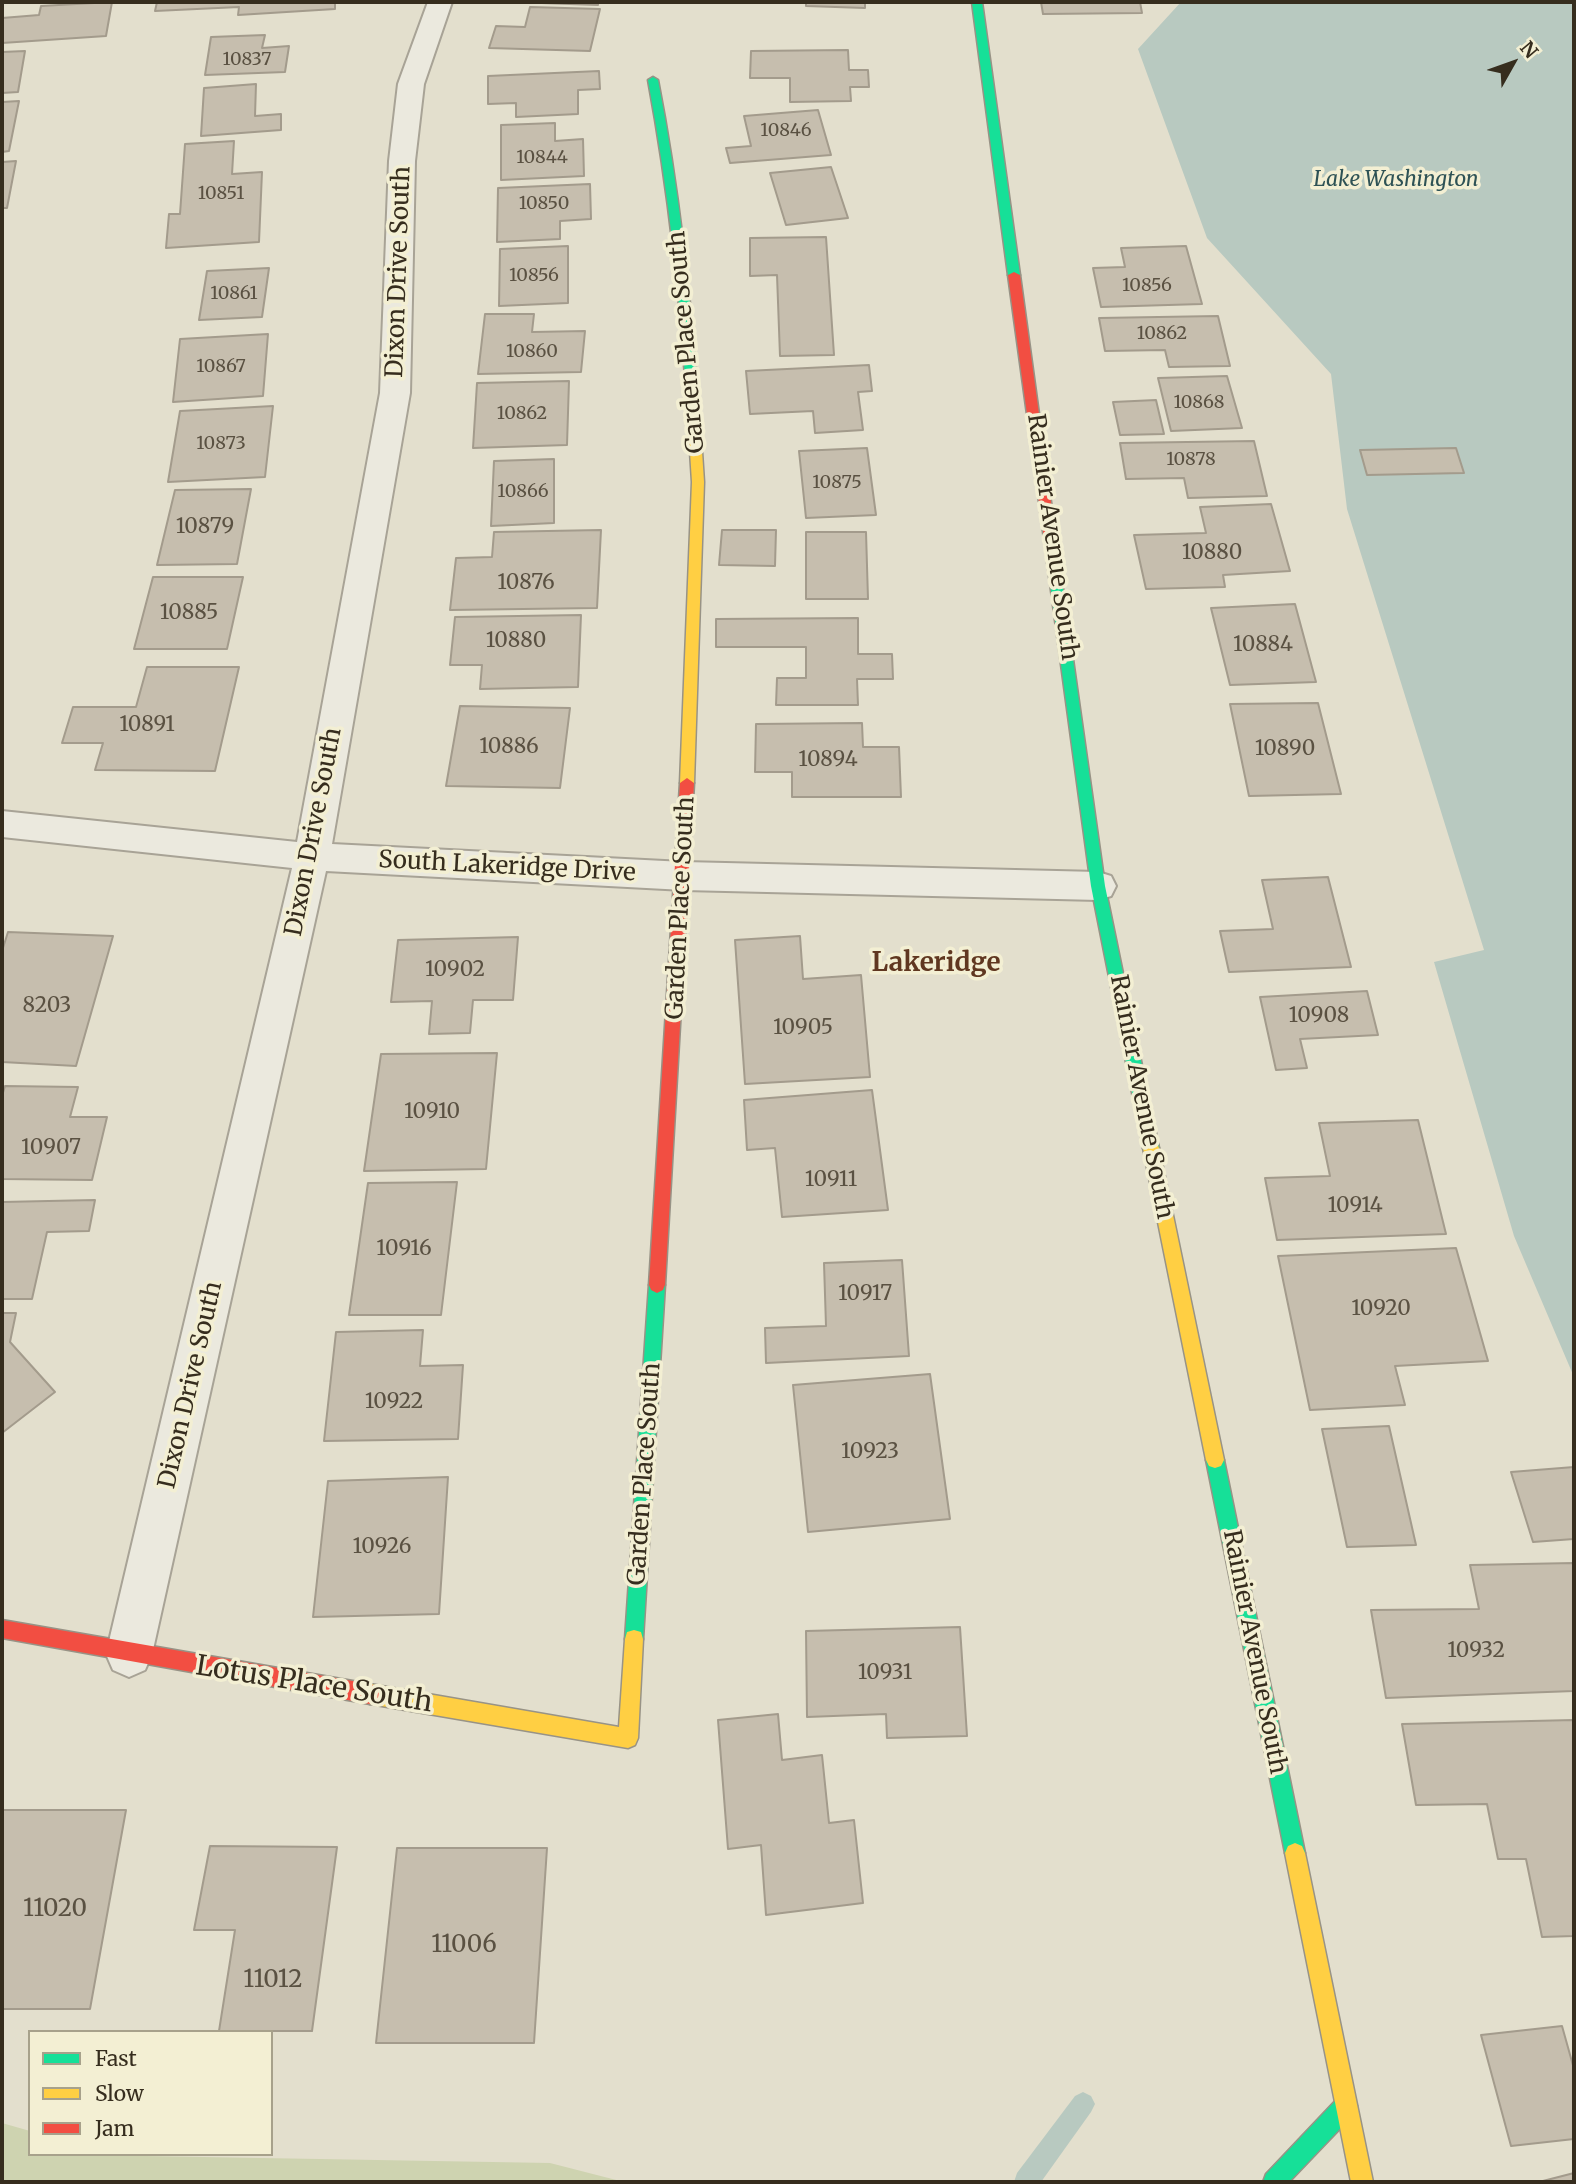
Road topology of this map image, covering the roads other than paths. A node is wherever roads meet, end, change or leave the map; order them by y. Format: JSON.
{"nodes":[{"id":1,"x":440,"y":2,"type":"edge"},
{"id":2,"x":977,"y":2,"type":"edge"},
{"id":3,"x":653,"y":80,"type":"dead end"},
{"id":4,"x":2,"y":824,"type":"edge"},
{"id":5,"x":312,"y":857,"type":"junction"},
{"id":6,"x":684,"y":876,"type":"junction"},
{"id":7,"x":1098,"y":886,"type":"junction"},
{"id":8,"x":2,"y":1629,"type":"edge"},
{"id":9,"x":129,"y":1654,"type":"junction"},
{"id":10,"x":628,"y":1738,"type":"joint"},
{"id":11,"x":1346,"y":2106,"type":"junction"},
{"id":12,"x":1274,"y":2182,"type":"edge"},
{"id":13,"x":1362,"y":2182,"type":"edge"}],
"edges":[{"from":1,"to":5,"type":"street","name":"Dixon Drive South"},
{"from":2,"to":7,"type":"street","name":"Rainier Avenue South"},
{"from":3,"to":6,"type":"street","name":"Garden Place South"},
{"from":4,"to":5,"type":"street","name":"South Lakeridge Drive"},
{"from":5,"to":6,"type":"street","name":"South Lakeridge Drive"},
{"from":5,"to":9,"type":"street","name":"Dixon Drive South"},
{"from":6,"to":7,"type":"street","name":"South Lakeridge Drive"},
{"from":6,"to":10,"type":"street","name":"Garden Place South"},
{"from":7,"to":11,"type":"street","name":"Rainier Avenue South"},
{"from":8,"to":9,"type":"street","name":"Lotus Place South"},
{"from":9,"to":10,"type":"street","name":"Lotus Place South"},
{"from":11,"to":12,"type":"street"},
{"from":11,"to":13,"type":"street","name":"Rainier Avenue South"}]}
